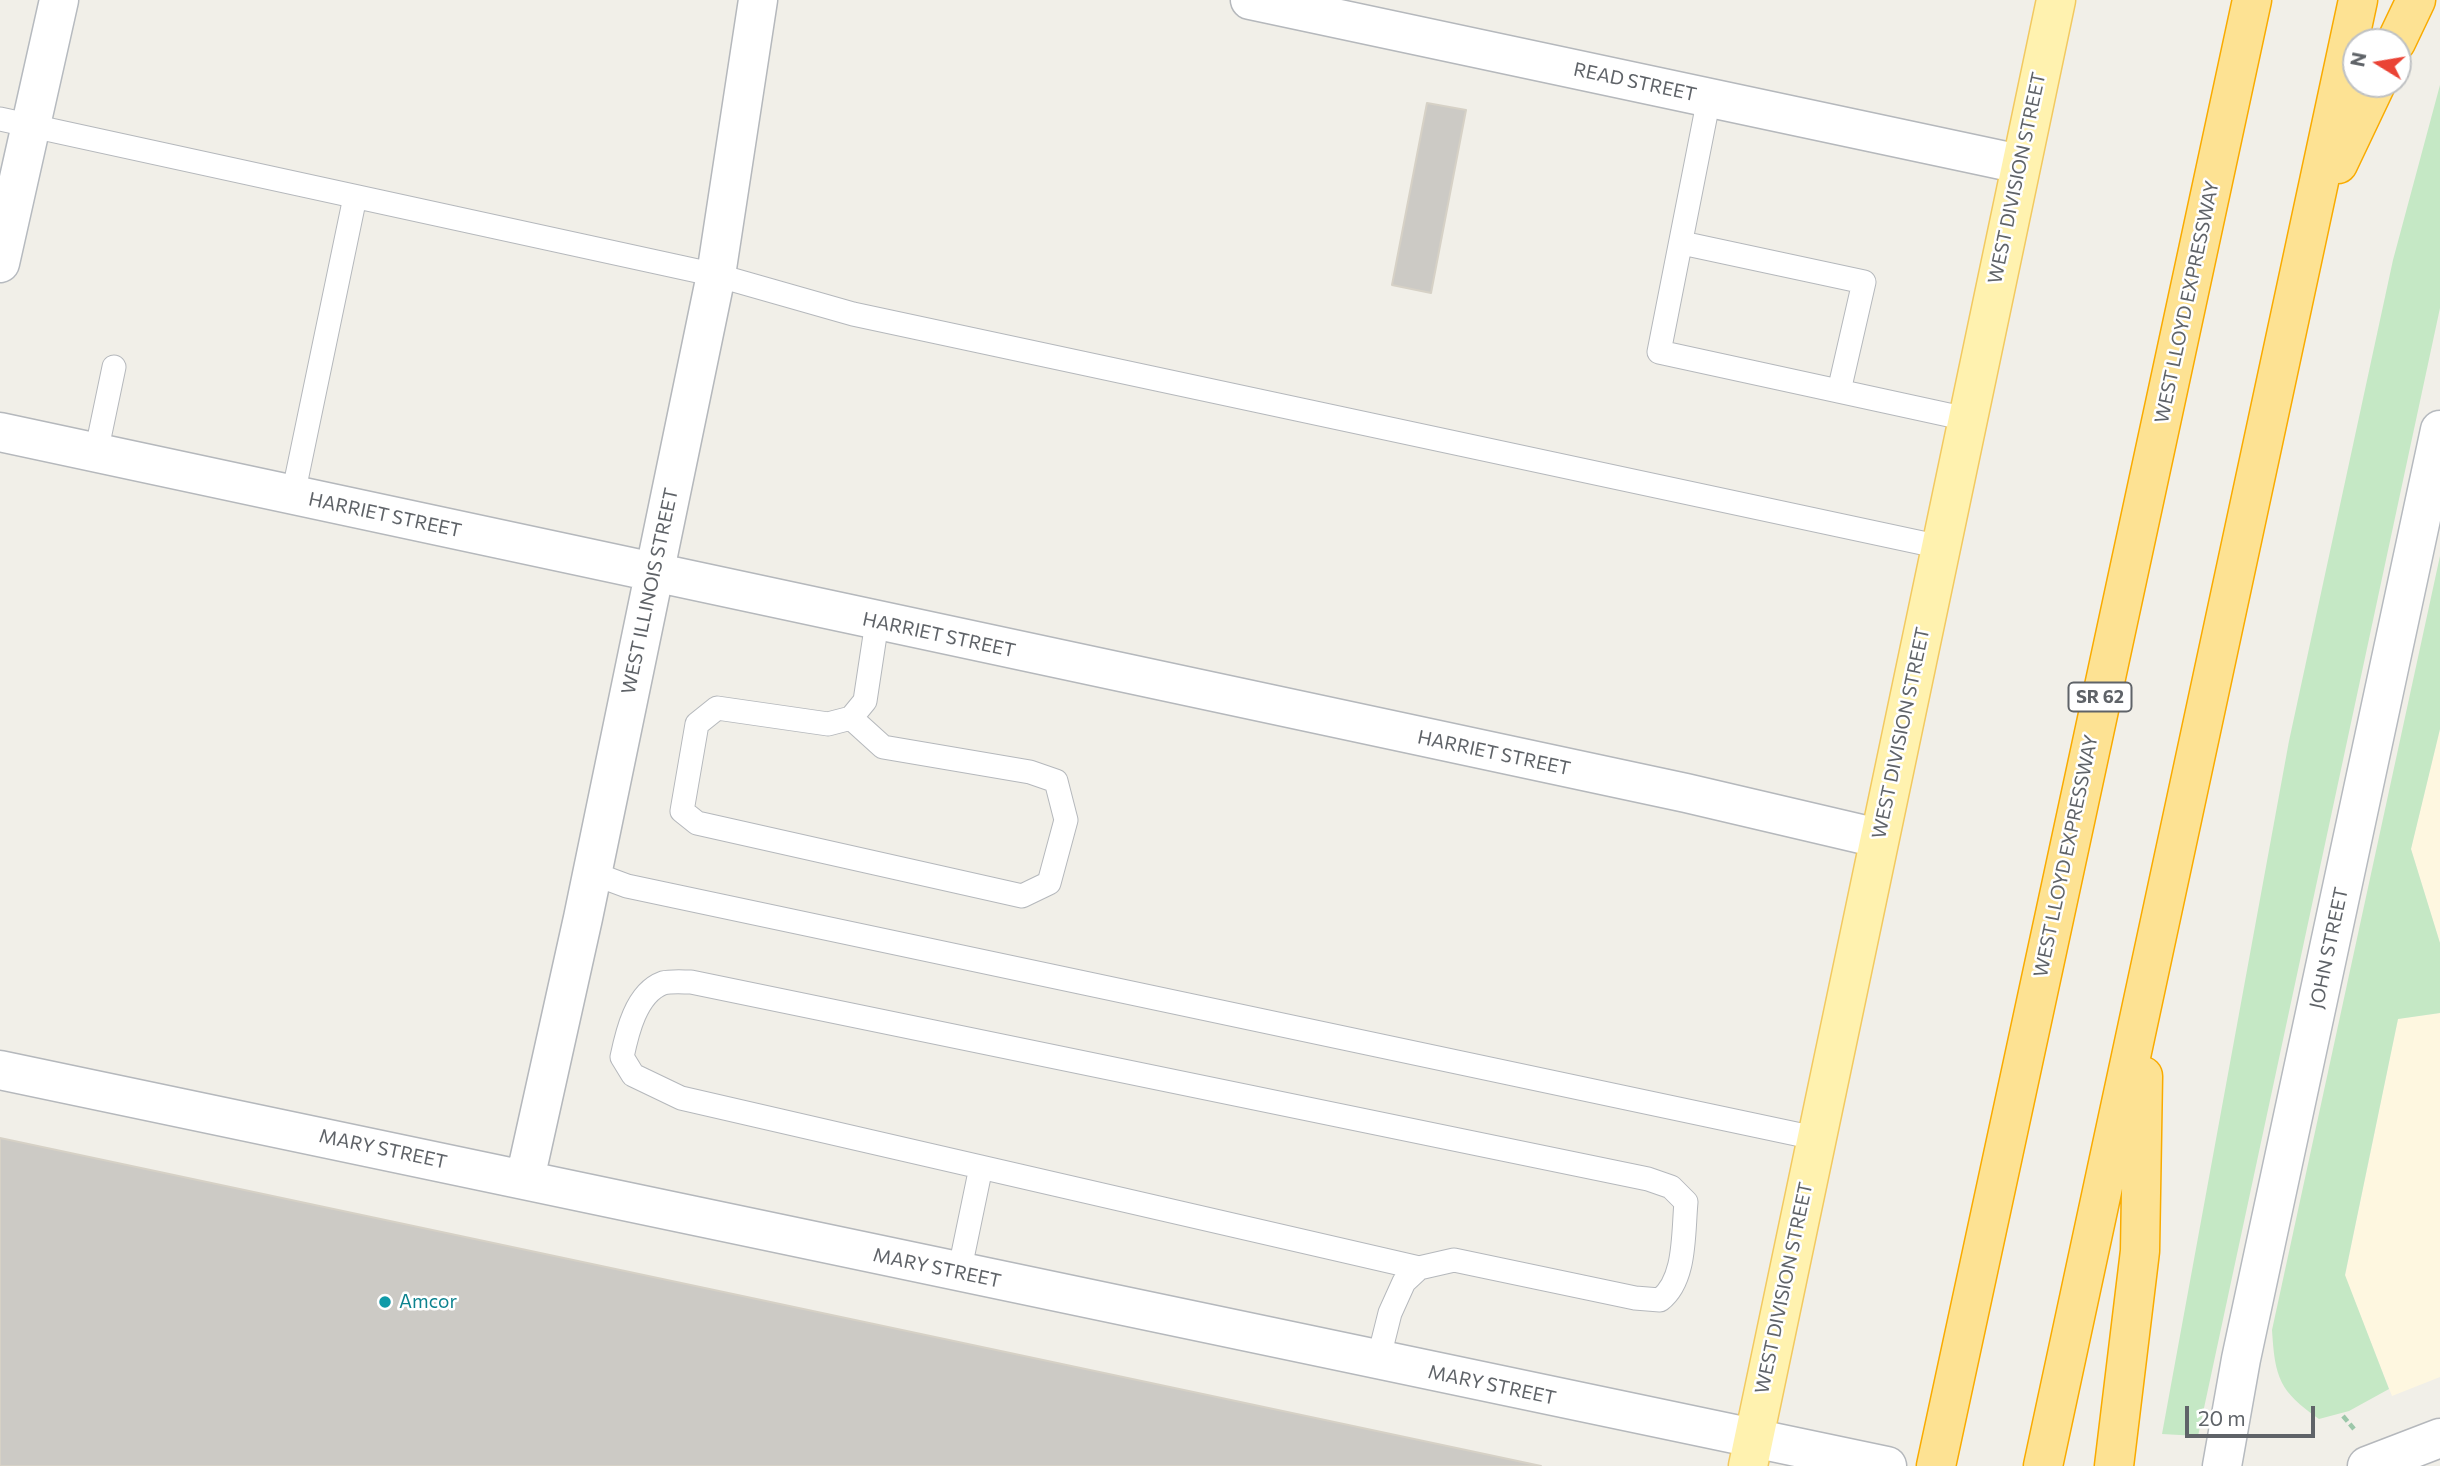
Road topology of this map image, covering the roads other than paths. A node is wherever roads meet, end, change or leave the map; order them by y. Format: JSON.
{"nodes":[{"id":1,"x":59,"y":0,"type":"edge"},
{"id":2,"x":758,"y":0,"type":"edge"},
{"id":3,"x":1250,"y":0,"type":"edge"},
{"id":4,"x":2056,"y":0,"type":"edge"},
{"id":5,"x":2252,"y":0,"type":"edge"},
{"id":6,"x":2358,"y":0,"type":"edge"},
{"id":7,"x":2416,"y":0,"type":"edge"},
{"id":8,"x":1387,"y":14,"type":"edge"},
{"id":9,"x":2403,"y":28,"type":"edge"},
{"id":10,"x":1709,"y":98,"type":"junction"},
{"id":11,"x":2369,"y":98,"type":"edge"},
{"id":12,"x":15,"y":123,"type":"edge"},
{"id":13,"x":2020,"y":164,"type":"junction"},
{"id":14,"x":355,"y":197,"type":"junction"},
{"id":15,"x":2310,"y":223,"type":"junction"},
{"id":16,"x":1682,"y":243,"type":"junction"},
{"id":17,"x":0,"y":263,"type":"edge"},
{"id":18,"x":716,"y":275,"type":"junction"},
{"id":19,"x":114,"y":367,"type":"dead end"},
{"id":20,"x":1839,"y":391,"type":"junction"},
{"id":21,"x":1967,"y":419,"type":"junction"},
{"id":22,"x":2440,"y":430,"type":"edge"},
{"id":23,"x":0,"y":432,"type":"edge"},
{"id":24,"x":96,"y":453,"type":"junction"},
{"id":25,"x":293,"y":495,"type":"junction"},
{"id":26,"x":1941,"y":547,"type":"junction"},
{"id":27,"x":653,"y":572,"type":"junction"},
{"id":28,"x":877,"y":622,"type":"junction"},
{"id":29,"x":851,"y":718,"type":"junction"},
{"id":30,"x":1878,"y":838,"type":"junction"},
{"id":31,"x":592,"y":873,"type":"junction"},
{"id":32,"x":2145,"y":987,"type":"junction"},
{"id":33,"x":0,"y":1070,"type":"edge"},
{"id":34,"x":1815,"y":1138,"type":"junction"},
{"id":35,"x":981,"y":1167,"type":"junction"},
{"id":36,"x":525,"y":1179,"type":"junction"},
{"id":37,"x":1419,"y":1268,"type":"junction"},
{"id":38,"x":959,"y":1273,"type":"junction"},
{"id":39,"x":1378,"y":1361,"type":"junction"},
{"id":40,"x":2440,"y":1438,"type":"edge"},
{"id":41,"x":2116,"y":1451,"type":"edge"},
{"id":42,"x":1750,"y":1453,"type":"edge"},
{"id":43,"x":1881,"y":1465,"type":"edge"},
{"id":44,"x":1936,"y":1466,"type":"edge"},
{"id":45,"x":2043,"y":1466,"type":"edge"},
{"id":46,"x":2222,"y":1466,"type":"edge"},
{"id":47,"x":2367,"y":1466,"type":"edge"}],
"edges":[{"from":1,"to":12,"type":"street"},
{"from":2,"to":18,"type":"street","name":"WEST ILLINOIS STREET"},
{"from":3,"to":8,"type":"street","name":"READ STREET"},
{"from":4,"to":13,"type":"main road","name":"WEST DIVISION STREET"},
{"from":5,"to":44,"type":"highway","name":"WEST LLOYD EXPRESSWAY","number":"SR 62"},
{"from":6,"to":15,"type":"highway"},
{"from":7,"to":9,"type":"highway"},
{"from":8,"to":10,"type":"street","name":"READ STREET"},
{"from":10,"to":13,"type":"street","name":"READ STREET"},
{"from":10,"to":16,"type":"lane"},
{"from":11,"to":15,"type":"highway"},
{"from":12,"to":14,"type":"lane"},
{"from":12,"to":17,"type":"street"},
{"from":13,"to":21,"type":"main road","name":"WEST DIVISION STREET"},
{"from":14,"to":18,"type":"lane"},
{"from":14,"to":25,"type":"lane"},
{"from":15,"to":32,"type":"highway"},
{"from":16,"to":20,"type":"lane"},
{"from":16,"to":20,"type":"lane"},
{"from":18,"to":26,"type":"lane"},
{"from":18,"to":27,"type":"street","name":"WEST ILLINOIS STREET"},
{"from":19,"to":24,"type":"lane"},
{"from":20,"to":21,"type":"lane"},
{"from":21,"to":26,"type":"main road","name":"WEST DIVISION STREET"},
{"from":22,"to":46,"type":"street","name":"JOHN STREET"},
{"from":23,"to":24,"type":"street","name":"HARRIET STREET"},
{"from":24,"to":25,"type":"street","name":"HARRIET STREET"},
{"from":25,"to":27,"type":"street","name":"HARRIET STREET"},
{"from":26,"to":30,"type":"main road","name":"WEST DIVISION STREET"},
{"from":27,"to":28,"type":"street","name":"HARRIET STREET"},
{"from":27,"to":31,"type":"street","name":"WEST ILLINOIS STREET"},
{"from":28,"to":29,"type":"lane"},
{"from":28,"to":30,"type":"street","name":"HARRIET STREET"},
{"from":29,"to":29,"type":"lane"},
{"from":30,"to":34,"type":"main road","name":"WEST DIVISION STREET"},
{"from":31,"to":34,"type":"lane"},
{"from":31,"to":36,"type":"street","name":"WEST ILLINOIS STREET"},
{"from":32,"to":41,"type":"highway"},
{"from":32,"to":45,"type":"highway"},
{"from":33,"to":36,"type":"street","name":"MARY STREET"},
{"from":34,"to":42,"type":"main road","name":"WEST DIVISION STREET"},
{"from":35,"to":37,"type":"lane"},
{"from":35,"to":37,"type":"lane"},
{"from":35,"to":38,"type":"lane"},
{"from":36,"to":38,"type":"street","name":"MARY STREET"},
{"from":37,"to":39,"type":"lane"},
{"from":38,"to":39,"type":"street","name":"MARY STREET"},
{"from":39,"to":42,"type":"street","name":"MARY STREET"},
{"from":40,"to":47,"type":"street"},
{"from":42,"to":43,"type":"street","name":"MARY STREET"}]}
